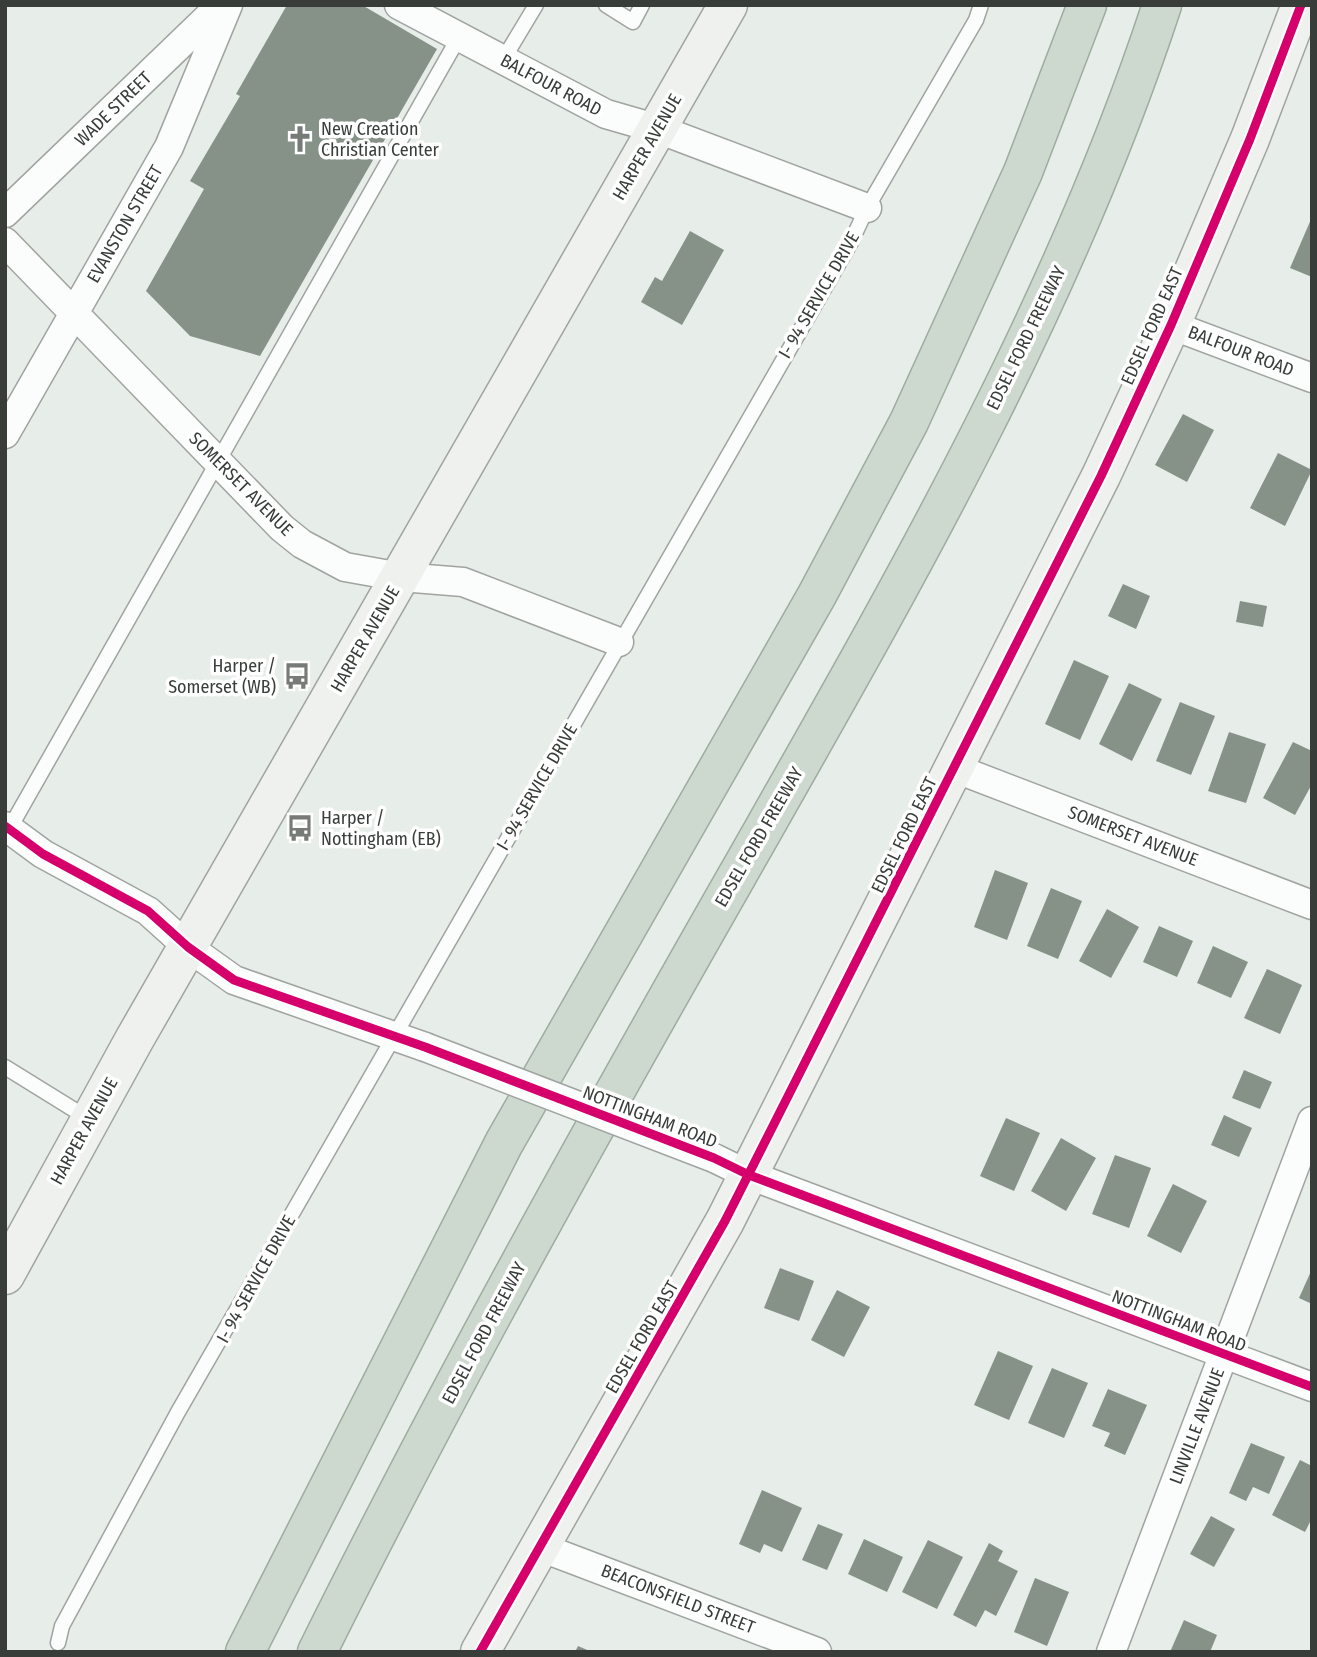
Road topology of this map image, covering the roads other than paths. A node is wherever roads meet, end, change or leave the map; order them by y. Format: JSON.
{"nodes":[{"id":1,"x":221,"y":5,"type":"edge"},
{"id":2,"x":228,"y":5,"type":"edge"},
{"id":3,"x":399,"y":5,"type":"edge"},
{"id":4,"x":536,"y":5,"type":"edge"},
{"id":5,"x":606,"y":5,"type":"edge"},
{"id":6,"x":642,"y":5,"type":"edge"},
{"id":7,"x":981,"y":5,"type":"edge"},
{"id":8,"x":1087,"y":5,"type":"edge"},
{"id":9,"x":1162,"y":5,"type":"edge"},
{"id":10,"x":1176,"y":5,"type":"edge"},
{"id":11,"x":1301,"y":5,"type":"edge"},
{"id":12,"x":720,"y":8,"type":"edge"},
{"id":13,"x":459,"y":37,"type":"junction"},
{"id":14,"x":503,"y":60,"type":"junction"},
{"id":15,"x":1137,"y":81,"type":"junction"},
{"id":16,"x":658,"y":129,"type":"junction"},
{"id":17,"x":867,"y":208,"type":"junction"},
{"id":18,"x":5,"y":213,"type":"edge"},
{"id":19,"x":5,"y":242,"type":"edge"},
{"id":20,"x":74,"y":313,"type":"junction"},
{"id":21,"x":1171,"y":325,"type":"junction"},
{"id":22,"x":1312,"y":378,"type":"edge"},
{"id":23,"x":5,"y":434,"type":"edge"},
{"id":24,"x":218,"y":462,"type":"junction"},
{"id":25,"x":401,"y":577,"type":"junction"},
{"id":26,"x":620,"y":642,"type":"junction"},
{"id":27,"x":954,"y":768,"type":"junction"},
{"id":28,"x":7,"y":831,"type":"edge"},
{"id":29,"x":1312,"y":905,"type":"edge"},
{"id":30,"x":188,"y":947,"type":"junction"},
{"id":31,"x":393,"y":1036,"type":"junction"},
{"id":32,"x":5,"y":1067,"type":"edge"},
{"id":33,"x":90,"y":1120,"type":"junction"},
{"id":34,"x":1312,"y":1121,"type":"edge"},
{"id":35,"x":749,"y":1175,"type":"junction"},
{"id":36,"x":5,"y":1275,"type":"edge"},
{"id":37,"x":1224,"y":1354,"type":"junction"},
{"id":38,"x":1312,"y":1387,"type":"edge"},
{"id":39,"x":540,"y":1547,"type":"junction"},
{"id":40,"x":58,"y":1643,"type":"dead end"},
{"id":41,"x":246,"y":1652,"type":"edge"},
{"id":42,"x":317,"y":1652,"type":"edge"},
{"id":43,"x":480,"y":1652,"type":"edge"},
{"id":44,"x":817,"y":1652,"type":"edge"},
{"id":45,"x":1111,"y":1652,"type":"edge"}],
"edges":[{"from":1,"to":18,"type":"street","name":"WADE STREET"},
{"from":2,"to":20,"type":"street","name":"EVANSTON STREET"},
{"from":3,"to":13,"type":"street","name":"BALFOUR ROAD"},
{"from":4,"to":14,"type":"lane"},
{"from":5,"to":6,"type":"lane"},
{"from":7,"to":17,"type":"lane","name":"I- 94 SERVICE DRIVE"},
{"from":8,"to":41,"type":"highway"},
{"from":9,"to":15,"type":"highway","name":"EDSEL FORD FREEWAY"},
{"from":10,"to":15,"type":"highway"},
{"from":11,"to":21,"type":"street","name":"EDSEL FORD EAST"},
{"from":12,"to":16,"type":"street","name":"HARPER AVENUE"},
{"from":13,"to":14,"type":"street","name":"BALFOUR ROAD"},
{"from":13,"to":24,"type":"lane"},
{"from":14,"to":16,"type":"street","name":"BALFOUR ROAD"},
{"from":15,"to":42,"type":"highway","name":"EDSEL FORD FREEWAY"},
{"from":16,"to":17,"type":"street","name":"BALFOUR ROAD"},
{"from":16,"to":25,"type":"street","name":"HARPER AVENUE"},
{"from":17,"to":26,"type":"lane","name":"I- 94 SERVICE DRIVE"},
{"from":19,"to":20,"type":"street","name":"SOMERSET AVENUE"},
{"from":20,"to":23,"type":"street","name":"EVANSTON STREET"},
{"from":20,"to":24,"type":"street","name":"SOMERSET AVENUE"},
{"from":21,"to":22,"type":"street","name":"BALFOUR ROAD"},
{"from":21,"to":27,"type":"street","name":"EDSEL FORD EAST"},
{"from":24,"to":25,"type":"street","name":"SOMERSET AVENUE"},
{"from":24,"to":28,"type":"lane"},
{"from":25,"to":26,"type":"street","name":"SOMERSET AVENUE"},
{"from":25,"to":30,"type":"street","name":"HARPER AVENUE"},
{"from":26,"to":31,"type":"lane","name":"I- 94 SERVICE DRIVE"},
{"from":27,"to":29,"type":"street","name":"SOMERSET AVENUE"},
{"from":27,"to":35,"type":"street","name":"EDSEL FORD EAST"},
{"from":28,"to":30,"type":"street","name":"NOTTINGHAM ROAD"},
{"from":30,"to":31,"type":"street","name":"NOTTINGHAM ROAD"},
{"from":30,"to":33,"type":"street","name":"HARPER AVENUE"},
{"from":31,"to":35,"type":"street","name":"NOTTINGHAM ROAD","bridge":true},
{"from":31,"to":40,"type":"lane","name":"I- 94 SERVICE DRIVE"},
{"from":32,"to":33,"type":"lane"},
{"from":33,"to":36,"type":"street","name":"HARPER AVENUE"},
{"from":34,"to":37,"type":"street","name":"LINVILLE AVENUE"},
{"from":35,"to":37,"type":"street","name":"NOTTINGHAM ROAD"},
{"from":35,"to":39,"type":"street","name":"EDSEL FORD EAST"},
{"from":37,"to":38,"type":"street","name":"NOTTINGHAM ROAD"},
{"from":37,"to":45,"type":"street","name":"LINVILLE AVENUE"},
{"from":39,"to":43,"type":"street","name":"EDSEL FORD EAST"},
{"from":39,"to":44,"type":"street","name":"BEACONSFIELD STREET"}]}
